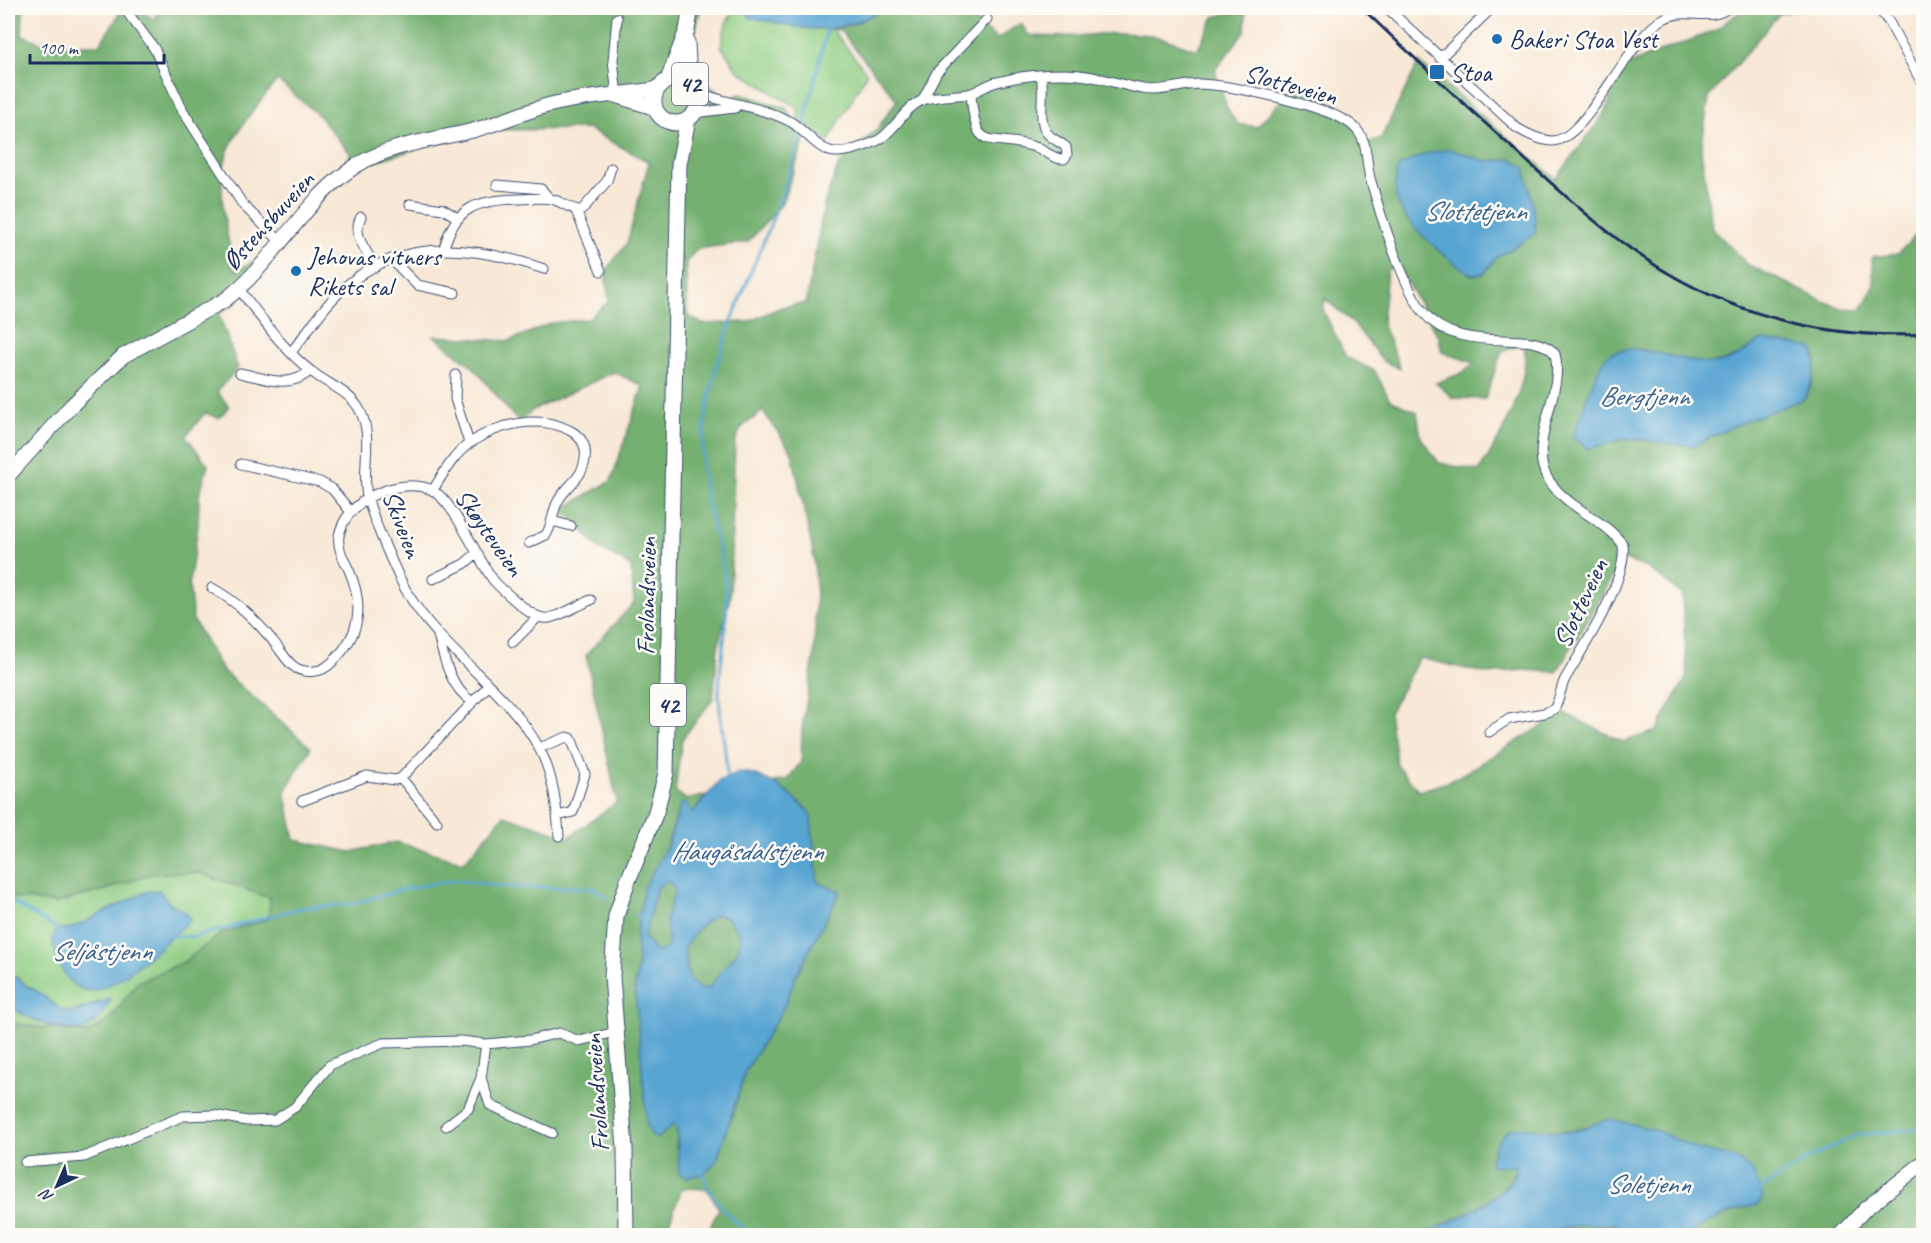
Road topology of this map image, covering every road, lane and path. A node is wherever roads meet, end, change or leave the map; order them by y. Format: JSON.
{"nodes":[{"id":1,"x":124,"y":8,"type":"edge"},
{"id":2,"x":691,"y":8,"type":"edge"},
{"id":3,"x":1387,"y":8,"type":"edge"},
{"id":4,"x":1491,"y":8,"type":"edge"},
{"id":5,"x":1728,"y":8,"type":"edge"},
{"id":6,"x":1878,"y":8,"type":"edge"},
{"id":7,"x":617,"y":18,"type":"dead end"},
{"id":8,"x":987,"y":19,"type":"dead end"},
{"id":9,"x":687,"y":30,"type":"junction"},
{"id":10,"x":1440,"y":58,"type":"junction"},
{"id":11,"x":1041,"y":76,"type":"junction"},
{"id":12,"x":663,"y":84,"type":"junction"},
{"id":13,"x":1923,"y":87,"type":"edge"},
{"id":14,"x":693,"y":88,"type":"junction"},
{"id":15,"x":971,"y":93,"type":"junction"},
{"id":16,"x":617,"y":96,"type":"junction"},
{"id":17,"x":922,"y":99,"type":"junction"},
{"id":18,"x":740,"y":107,"type":"junction"},
{"id":19,"x":655,"y":108,"type":"junction"},
{"id":20,"x":691,"y":116,"type":"junction"},
{"id":21,"x":666,"y":120,"type":"junction"},
{"id":22,"x":1923,"y":138,"type":"edge"},
{"id":23,"x":1923,"y":147,"type":"edge"},
{"id":24,"x":679,"y":164,"type":"junction"},
{"id":25,"x":611,"y":168,"type":"dead end"},
{"id":26,"x":497,"y":185,"type":"dead end"},
{"id":27,"x":550,"y":198,"type":"junction"},
{"id":28,"x":410,"y":204,"type":"dead end"},
{"id":29,"x":576,"y":211,"type":"junction"},
{"id":30,"x":361,"y":217,"type":"dead end"},
{"id":31,"x":458,"y":218,"type":"junction"},
{"id":32,"x":282,"y":243,"type":"junction"},
{"id":33,"x":444,"y":248,"type":"junction"},
{"id":34,"x":391,"y":259,"type":"junction"},
{"id":35,"x":376,"y":267,"type":"junction"},
{"id":36,"x":544,"y":269,"type":"dead end"},
{"id":37,"x":601,"y":271,"type":"dead end"},
{"id":38,"x":239,"y":289,"type":"junction"},
{"id":39,"x":454,"y":293,"type":"dead end"},
{"id":40,"x":291,"y":352,"type":"junction"},
{"id":41,"x":310,"y":371,"type":"junction"},
{"id":42,"x":240,"y":373,"type":"dead end"},
{"id":43,"x":456,"y":375,"type":"dead end"},
{"id":44,"x":469,"y":443,"type":"junction"},
{"id":45,"x":242,"y":464,"type":"dead end"},
{"id":46,"x":8,"y":476,"type":"edge"},
{"id":47,"x":433,"y":490,"type":"junction"},
{"id":48,"x":368,"y":497,"type":"junction"},
{"id":49,"x":351,"y":512,"type":"junction"},
{"id":50,"x":552,"y":521,"type":"junction"},
{"id":51,"x":571,"y":526,"type":"dead end"},
{"id":52,"x":529,"y":543,"type":"dead end"},
{"id":53,"x":476,"y":554,"type":"junction"},
{"id":54,"x":433,"y":579,"type":"dead end"},
{"id":55,"x":212,"y":588,"type":"dead end"},
{"id":56,"x":591,"y":600,"type":"dead end"},
{"id":57,"x":538,"y":617,"type":"junction"},
{"id":58,"x":438,"y":633,"type":"junction"},
{"id":59,"x":513,"y":642,"type":"dead end"},
{"id":60,"x":488,"y":686,"type":"junction"},
{"id":61,"x":473,"y":702,"type":"junction"},
{"id":62,"x":1489,"y":732,"type":"dead end"},
{"id":63,"x":539,"y":748,"type":"junction"},
{"id":64,"x":400,"y":778,"type":"junction"},
{"id":65,"x":302,"y":801,"type":"dead end"},
{"id":66,"x":558,"y":816,"type":"junction"},
{"id":67,"x":437,"y":822,"type":"dead end"},
{"id":68,"x":559,"y":836,"type":"dead end"},
{"id":69,"x":616,"y":1032,"type":"junction"},
{"id":70,"x":486,"y":1044,"type":"junction"},
{"id":71,"x":481,"y":1078,"type":"junction"},
{"id":72,"x":446,"y":1126,"type":"dead end"},
{"id":73,"x":552,"y":1133,"type":"dead end"},
{"id":74,"x":25,"y":1162,"type":"dead end"},
{"id":75,"x":1923,"y":1162,"type":"edge"},
{"id":76,"x":626,"y":1236,"type":"edge"},
{"id":77,"x":1840,"y":1236,"type":"edge"}],
"edges":[{"from":1,"to":32,"type":"street"},
{"from":2,"to":9,"type":"main road","number":"42"},
{"from":3,"to":10,"type":"street"},
{"from":4,"to":10,"type":"street"},
{"from":5,"to":10,"type":"street"},
{"from":6,"to":13,"type":"street"},
{"from":7,"to":16,"type":"street"},
{"from":8,"to":17,"type":"street"},
{"from":9,"to":12,"type":"main road","number":"42"},
{"from":9,"to":14,"type":"main road","number":"42"},
{"from":11,"to":15,"type":"street","name":"Slotteveien"},
{"from":11,"to":15,"type":"street"},
{"from":11,"to":62,"type":"street","name":"Slotteveien"},
{"from":12,"to":14,"type":"main road","number":"42"},
{"from":12,"to":16,"type":"main road","name":"Østensbuveien"},
{"from":12,"to":19,"type":"main road","number":"42"},
{"from":14,"to":18,"type":"street"},
{"from":14,"to":20,"type":"main road","number":"42"},
{"from":15,"to":17,"type":"street","name":"Slotteveien"},
{"from":16,"to":19,"type":"main road","name":"Østensbuveien"},
{"from":16,"to":32,"type":"main road","name":"Østensbuveien"},
{"from":17,"to":18,"type":"street"},
{"from":18,"to":20,"type":"street"},
{"from":19,"to":21,"type":"main road","number":"42"},
{"from":20,"to":21,"type":"main road","number":"42"},
{"from":20,"to":24,"type":"main road","name":"Frolandsveien","number":"42"},
{"from":21,"to":24,"type":"main road","name":"Frolandsveien","number":"42"},
{"from":22,"to":23,"type":"street"},
{"from":24,"to":69,"type":"main road","name":"Frolandsveien","number":"42"},
{"from":25,"to":29,"type":"street"},
{"from":26,"to":27,"type":"street"},
{"from":27,"to":29,"type":"street"},
{"from":27,"to":31,"type":"street"},
{"from":28,"to":31,"type":"street"},
{"from":29,"to":37,"type":"street"},
{"from":30,"to":35,"type":"street"},
{"from":31,"to":33,"type":"street"},
{"from":32,"to":38,"type":"main road","name":"Østensbuveien"},
{"from":33,"to":34,"type":"street"},
{"from":33,"to":36,"type":"street"},
{"from":34,"to":35,"type":"street"},
{"from":34,"to":39,"type":"street"},
{"from":35,"to":40,"type":"street"},
{"from":38,"to":40,"type":"street","name":"Skiveien"},
{"from":38,"to":46,"type":"main road","name":"Østensbuveien"},
{"from":40,"to":41,"type":"street","name":"Skiveien"},
{"from":41,"to":42,"type":"street"},
{"from":41,"to":48,"type":"street","name":"Skiveien"},
{"from":43,"to":44,"type":"street"},
{"from":44,"to":47,"type":"street"},
{"from":44,"to":50,"type":"street"},
{"from":45,"to":49,"type":"street"},
{"from":47,"to":48,"type":"street","name":"Skøyteveien"},
{"from":47,"to":53,"type":"street","name":"Skøyteveien"},
{"from":48,"to":49,"type":"street"},
{"from":48,"to":58,"type":"street","name":"Skiveien"},
{"from":49,"to":55,"type":"street"},
{"from":50,"to":51,"type":"street"},
{"from":50,"to":52,"type":"street"},
{"from":53,"to":54,"type":"street"},
{"from":53,"to":57,"type":"street","name":"Skøyteveien"},
{"from":56,"to":57,"type":"street"},
{"from":57,"to":59,"type":"street"},
{"from":58,"to":60,"type":"street","name":"Skiveien"},
{"from":58,"to":61,"type":"street"},
{"from":60,"to":61,"type":"street"},
{"from":60,"to":63,"type":"street","name":"Skiveien"},
{"from":61,"to":64,"type":"street"},
{"from":63,"to":66,"type":"street","name":"Skiveien"},
{"from":63,"to":66,"type":"street"},
{"from":64,"to":65,"type":"street"},
{"from":64,"to":67,"type":"street"},
{"from":66,"to":68,"type":"street","name":"Skiveien"},
{"from":69,"to":70,"type":"street"},
{"from":69,"to":76,"type":"main road","name":"Frolandsveien","number":"42"},
{"from":70,"to":71,"type":"street"},
{"from":70,"to":74,"type":"street"},
{"from":71,"to":72,"type":"street"},
{"from":71,"to":73,"type":"street"},
{"from":75,"to":77,"type":"main road"}]}
